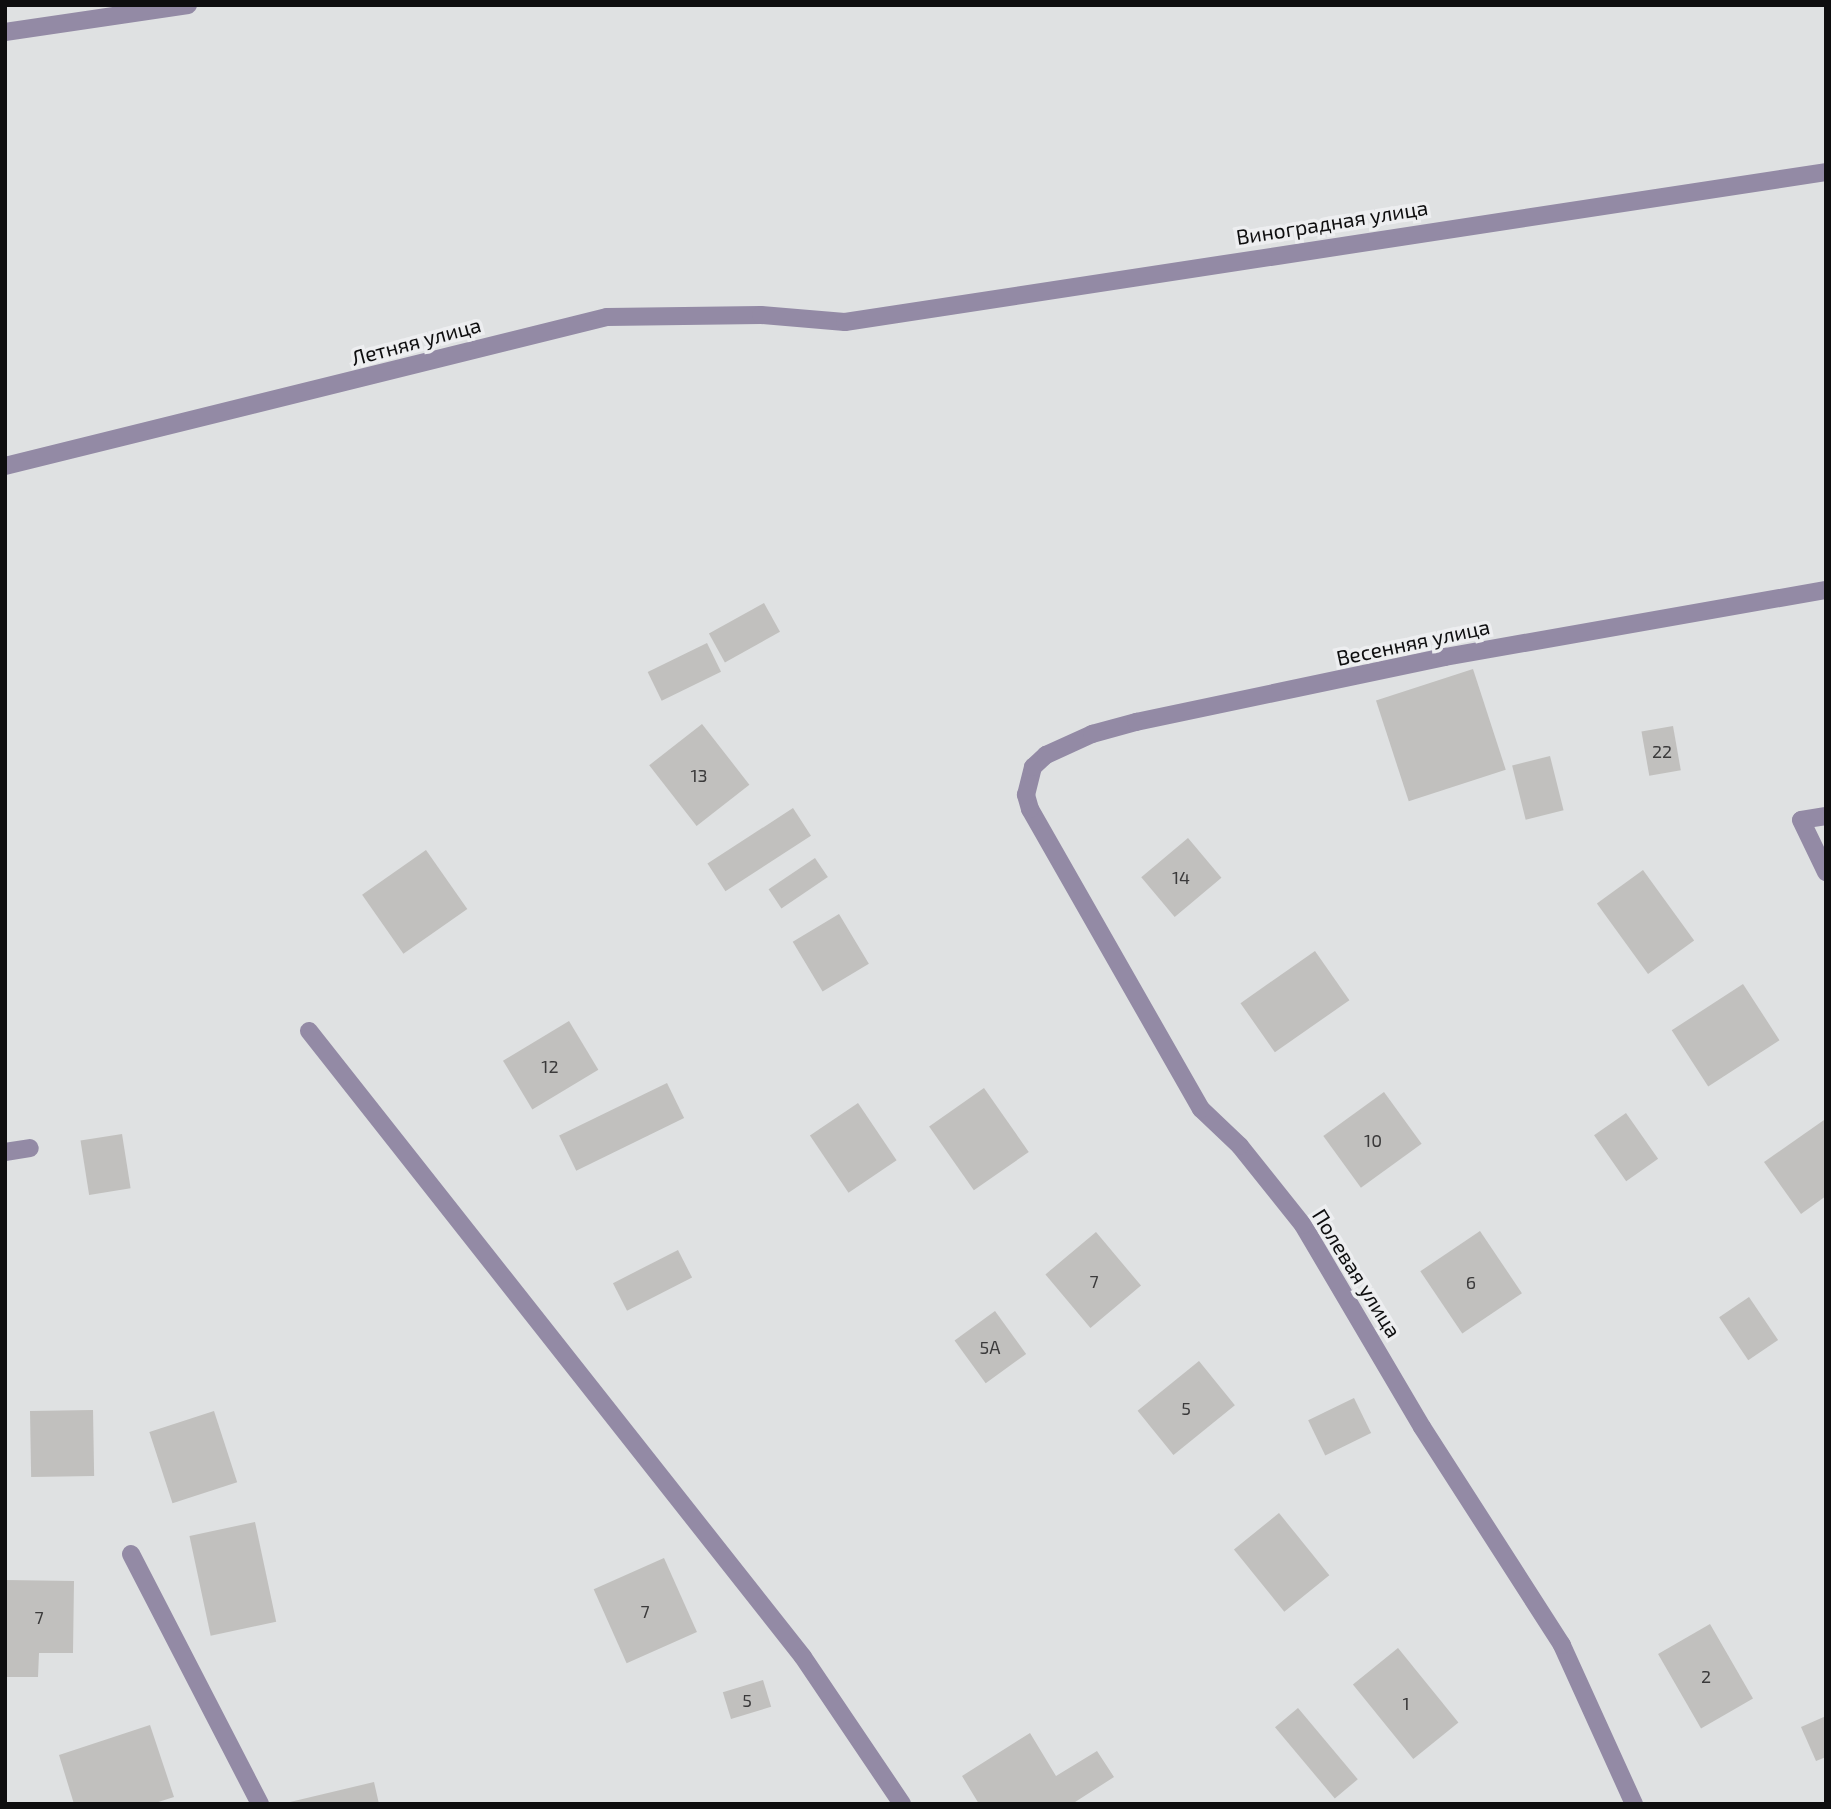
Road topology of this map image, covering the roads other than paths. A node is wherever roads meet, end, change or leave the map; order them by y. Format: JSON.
{"nodes":[{"id":1,"x":188,"y":5,"type":"edge"},
{"id":2,"x":5,"y":32,"type":"edge"},
{"id":3,"x":1826,"y":172,"type":"edge"},
{"id":4,"x":845,"y":322,"type":"joint"},
{"id":5,"x":5,"y":466,"type":"edge"},
{"id":6,"x":1826,"y":590,"type":"edge"},
{"id":7,"x":1029,"y":780,"type":"joint"},
{"id":8,"x":1826,"y":816,"type":"edge"},
{"id":9,"x":1826,"y":872,"type":"edge"},
{"id":10,"x":309,"y":1031,"type":"dead end"},
{"id":11,"x":30,"y":1148,"type":"dead end"},
{"id":12,"x":5,"y":1152,"type":"edge"},
{"id":13,"x":131,"y":1554,"type":"dead end"},
{"id":14,"x":260,"y":1804,"type":"edge"},
{"id":15,"x":902,"y":1804,"type":"edge"},
{"id":16,"x":1634,"y":1804,"type":"edge"}],
"edges":[{"from":1,"to":2,"type":"street"},
{"from":3,"to":4,"type":"street","name":"Виноградная улица"},
{"from":4,"to":5,"type":"street","name":"Летняя улица"},
{"from":6,"to":7,"type":"street","name":"Весенняя улица"},
{"from":7,"to":16,"type":"street","name":"Полевая улица"},
{"from":8,"to":9,"type":"street"},
{"from":10,"to":15,"type":"street"},
{"from":11,"to":12,"type":"street"},
{"from":13,"to":14,"type":"street"}]}
